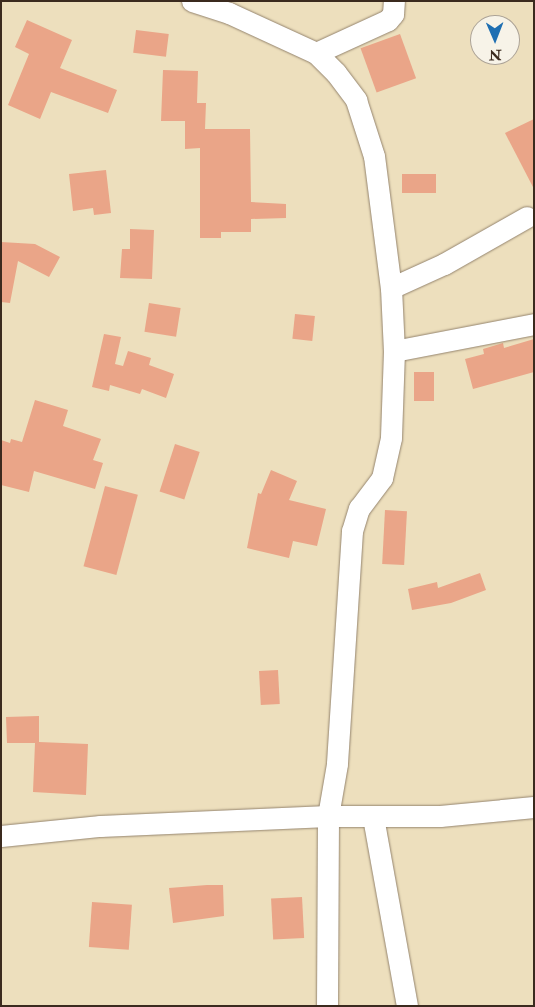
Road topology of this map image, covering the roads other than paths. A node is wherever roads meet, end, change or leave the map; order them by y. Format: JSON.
{"nodes":[{"id":1,"x":192,"y":1,"type":"edge"},
{"id":2,"x":394,"y":1,"type":"edge"},
{"id":3,"x":316,"y":54,"type":"junction"},
{"id":4,"x":527,"y":217,"type":"dead end"},
{"id":5,"x":390,"y":288,"type":"junction"},
{"id":6,"x":534,"y":324,"type":"edge"},
{"id":7,"x":394,"y":351,"type":"junction"},
{"id":8,"x":534,"y":807,"type":"edge"},
{"id":9,"x":328,"y":816,"type":"junction"},
{"id":10,"x":373,"y":817,"type":"junction"},
{"id":11,"x":1,"y":836,"type":"edge"},
{"id":12,"x":327,"y":1006,"type":"edge"},
{"id":13,"x":407,"y":1006,"type":"edge"}],
"edges":[{"from":1,"to":3,"type":"street"},
{"from":2,"to":3,"type":"street"},
{"from":3,"to":5,"type":"street"},
{"from":4,"to":5,"type":"street"},
{"from":5,"to":7,"type":"street"},
{"from":6,"to":7,"type":"street"},
{"from":7,"to":9,"type":"street"},
{"from":8,"to":10,"type":"street"},
{"from":9,"to":10,"type":"street"},
{"from":9,"to":11,"type":"street"},
{"from":9,"to":12,"type":"street"},
{"from":10,"to":13,"type":"street"}]}
